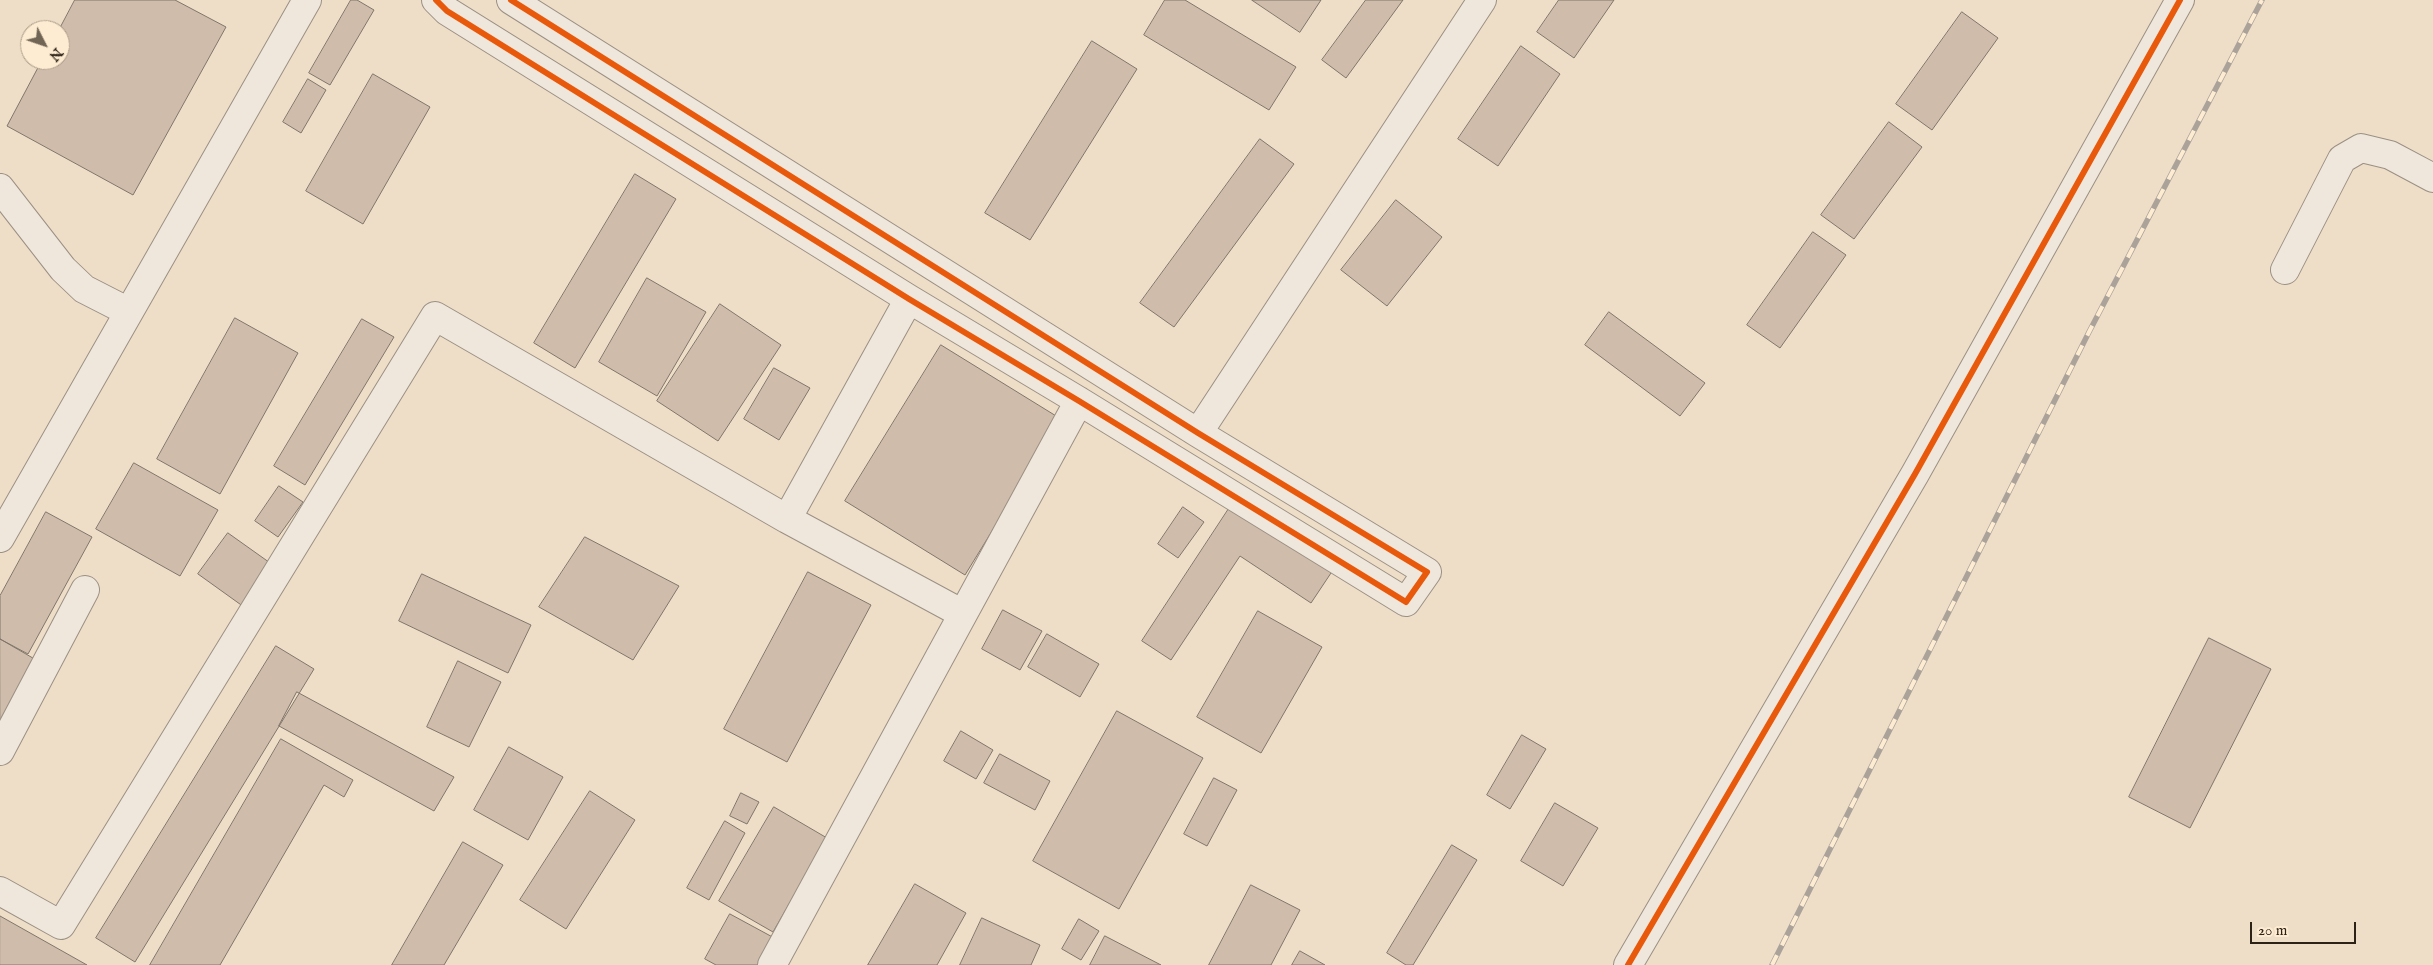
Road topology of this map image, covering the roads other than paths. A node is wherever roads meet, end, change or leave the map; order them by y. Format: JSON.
{"nodes":[{"id":1,"x":307,"y":0,"type":"edge"},
{"id":2,"x":436,"y":0,"type":"edge"},
{"id":3,"x":511,"y":0,"type":"edge"},
{"id":4,"x":1482,"y":0,"type":"edge"},
{"id":5,"x":2180,"y":0,"type":"edge"},
{"id":6,"x":2433,"y":178,"type":"edge"},
{"id":7,"x":0,"y":188,"type":"edge"},
{"id":8,"x":2285,"y":270,"type":"dead end"},
{"id":9,"x":909,"y":299,"type":"junction"},
{"id":10,"x":129,"y":312,"type":"junction"},
{"id":11,"x":1080,"y":401,"type":"junction"},
{"id":12,"x":1198,"y":433,"type":"junction"},
{"id":13,"x":787,"y":519,"type":"junction"},
{"id":14,"x":0,"y":538,"type":"edge"},
{"id":15,"x":86,"y":590,"type":"dead end"},
{"id":16,"x":963,"y":614,"type":"junction"},
{"id":17,"x":0,"y":751,"type":"edge"},
{"id":18,"x":0,"y":891,"type":"edge"},
{"id":19,"x":772,"y":965,"type":"edge"},
{"id":20,"x":1628,"y":965,"type":"edge"}],
"edges":[{"from":1,"to":10,"type":"street"},
{"from":2,"to":9,"type":"street"},
{"from":3,"to":12,"type":"street"},
{"from":4,"to":12,"type":"street"},
{"from":5,"to":20,"type":"street"},
{"from":6,"to":8,"type":"street"},
{"from":7,"to":10,"type":"street"},
{"from":9,"to":11,"type":"street"},
{"from":9,"to":13,"type":"street"},
{"from":10,"to":14,"type":"street"},
{"from":11,"to":12,"type":"street"},
{"from":11,"to":16,"type":"street"},
{"from":13,"to":16,"type":"street"},
{"from":13,"to":18,"type":"street"},
{"from":15,"to":17,"type":"street"},
{"from":16,"to":19,"type":"street"}]}
